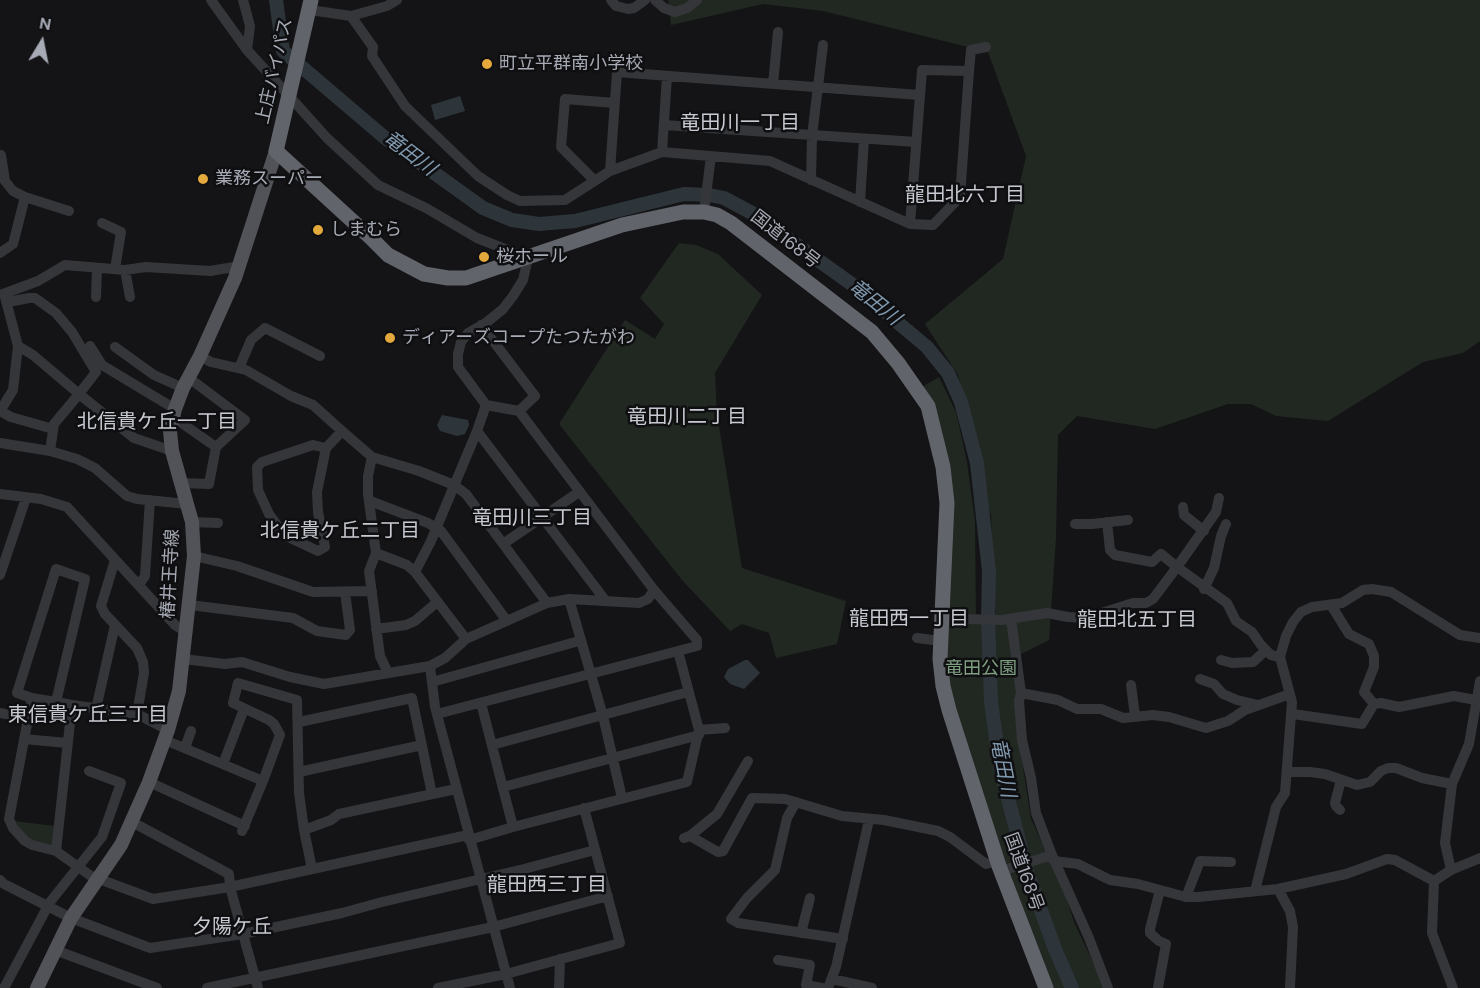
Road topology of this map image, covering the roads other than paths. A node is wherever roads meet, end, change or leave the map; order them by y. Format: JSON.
{"nodes":[{"id":1,"x":211,"y":0,"type":"edge"},
{"id":2,"x":243,"y":0,"type":"edge"},
{"id":3,"x":397,"y":0,"type":"edge"},
{"id":4,"x":611,"y":0,"type":"edge"},
{"id":5,"x":645,"y":0,"type":"edge"},
{"id":6,"x":655,"y":0,"type":"edge"},
{"id":7,"x":697,"y":0,"type":"edge"},
{"id":8,"x":309,"y":11,"type":"edge"},
{"id":9,"x":351,"y":16,"type":"junction"},
{"id":10,"x":778,"y":32,"type":"dead end"},
{"id":11,"x":823,"y":45,"type":"dead end"},
{"id":12,"x":986,"y":47,"type":"dead end"},
{"id":13,"x":247,"y":50,"type":"junction"},
{"id":14,"x":969,"y":71,"type":"junction"},
{"id":15,"x":668,"y":76,"type":"junction"},
{"id":16,"x":773,"y":84,"type":"junction"},
{"id":17,"x":816,"y":87,"type":"junction"},
{"id":18,"x":919,"y":95,"type":"junction"},
{"id":19,"x":290,"y":97,"type":"junction"},
{"id":20,"x":615,"y":103,"type":"junction"},
{"id":21,"x":664,"y":125,"type":"junction"},
{"id":22,"x":812,"y":136,"type":"junction"},
{"id":23,"x":864,"y":139,"type":"junction"},
{"id":24,"x":916,"y":142,"type":"junction"},
{"id":25,"x":276,"y":151,"type":"junction"},
{"id":26,"x":662,"y":152,"type":"junction"},
{"id":27,"x":1,"y":155,"type":"edge"},
{"id":28,"x":711,"y":156,"type":"junction"},
{"id":29,"x":610,"y":171,"type":"junction"},
{"id":30,"x":594,"y":180,"type":"junction"},
{"id":31,"x":811,"y":180,"type":"junction"},
{"id":32,"x":25,"y":197,"type":"junction"},
{"id":33,"x":860,"y":202,"type":"junction"},
{"id":34,"x":705,"y":207,"type":"junction"},
{"id":35,"x":69,"y":211,"type":"dead end"},
{"id":36,"x":102,"y":224,"type":"dead end"},
{"id":37,"x":910,"y":224,"type":"junction"},
{"id":38,"x":0,"y":253,"type":"edge"},
{"id":39,"x":528,"y":258,"type":"junction"},
{"id":40,"x":240,"y":266,"type":"junction"},
{"id":41,"x":97,"y":267,"type":"junction"},
{"id":42,"x":120,"y":269,"type":"junction"},
{"id":43,"x":4,"y":295,"type":"edge"},
{"id":44,"x":96,"y":297,"type":"dead end"},
{"id":45,"x":130,"y":297,"type":"dead end"},
{"id":46,"x":481,"y":325,"type":"junction"},
{"id":47,"x":18,"y":346,"type":"junction"},
{"id":48,"x":90,"y":346,"type":"dead end"},
{"id":49,"x":115,"y":347,"type":"dead end"},
{"id":50,"x":200,"y":356,"type":"junction"},
{"id":51,"x":320,"y":356,"type":"dead end"},
{"id":52,"x":239,"y":368,"type":"junction"},
{"id":53,"x":186,"y":383,"type":"junction"},
{"id":54,"x":79,"y":394,"type":"junction"},
{"id":55,"x":486,"y":405,"type":"junction"},
{"id":56,"x":0,"y":411,"type":"edge"},
{"id":57,"x":519,"y":411,"type":"junction"},
{"id":58,"x":174,"y":413,"type":"junction"},
{"id":59,"x":53,"y":429,"type":"junction"},
{"id":60,"x":342,"y":431,"type":"junction"},
{"id":61,"x":477,"y":431,"type":"junction"},
{"id":62,"x":0,"y":443,"type":"edge"},
{"id":63,"x":216,"y":447,"type":"junction"},
{"id":64,"x":326,"y":448,"type":"junction"},
{"id":65,"x":50,"y":451,"type":"junction"},
{"id":66,"x":172,"y":451,"type":"junction"},
{"id":67,"x":372,"y":457,"type":"junction"},
{"id":68,"x":180,"y":483,"type":"junction"},
{"id":69,"x":454,"y":485,"type":"junction"},
{"id":70,"x":579,"y":492,"type":"junction"},
{"id":71,"x":0,"y":494,"type":"edge"},
{"id":72,"x":26,"y":498,"type":"junction"},
{"id":73,"x":1219,"y":498,"type":"dead end"},
{"id":74,"x":150,"y":500,"type":"junction"},
{"id":75,"x":370,"y":501,"type":"junction"},
{"id":76,"x":187,"y":504,"type":"junction"},
{"id":77,"x":1183,"y":507,"type":"dead end"},
{"id":78,"x":543,"y":517,"type":"junction"},
{"id":79,"x":1128,"y":520,"type":"dead end"},
{"id":80,"x":192,"y":522,"type":"junction"},
{"id":81,"x":1107,"y":522,"type":"junction"},
{"id":82,"x":218,"y":523,"type":"dead end"},
{"id":83,"x":1075,"y":524,"type":"dead end"},
{"id":84,"x":1226,"y":524,"type":"dead end"},
{"id":85,"x":436,"y":528,"type":"junction"},
{"id":86,"x":1204,"y":531,"type":"junction"},
{"id":87,"x":503,"y":544,"type":"junction"},
{"id":88,"x":376,"y":553,"type":"junction"},
{"id":89,"x":194,"y":556,"type":"junction"},
{"id":90,"x":115,"y":560,"type":"junction"},
{"id":91,"x":1177,"y":567,"type":"junction"},
{"id":92,"x":415,"y":572,"type":"junction"},
{"id":93,"x":0,"y":574,"type":"edge"},
{"id":94,"x":139,"y":585,"type":"junction"},
{"id":95,"x":1204,"y":589,"type":"junction"},
{"id":96,"x":654,"y":590,"type":"junction"},
{"id":97,"x":372,"y":591,"type":"junction"},
{"id":98,"x":345,"y":592,"type":"junction"},
{"id":99,"x":568,"y":600,"type":"junction"},
{"id":100,"x":605,"y":600,"type":"junction"},
{"id":101,"x":436,"y":603,"type":"junction"},
{"id":102,"x":547,"y":603,"type":"junction"},
{"id":103,"x":190,"y":605,"type":"junction"},
{"id":104,"x":1331,"y":605,"type":"junction"},
{"id":105,"x":966,"y":619,"type":"dead end"},
{"id":106,"x":1006,"y":620,"type":"junction"},
{"id":107,"x":507,"y":621,"type":"junction"},
{"id":108,"x":115,"y":624,"type":"junction"},
{"id":109,"x":376,"y":629,"type":"junction"},
{"id":110,"x":186,"y":632,"type":"junction"},
{"id":111,"x":917,"y":638,"type":"dead end"},
{"id":112,"x":1480,"y":638,"type":"edge"},
{"id":113,"x":466,"y":639,"type":"junction"},
{"id":114,"x":579,"y":641,"type":"junction"},
{"id":115,"x":941,"y":641,"type":"junction"},
{"id":116,"x":1266,"y":650,"type":"junction"},
{"id":117,"x":678,"y":651,"type":"junction"},
{"id":118,"x":1280,"y":657,"type":"junction"},
{"id":119,"x":183,"y":659,"type":"junction"},
{"id":120,"x":1221,"y":660,"type":"dead end"},
{"id":121,"x":430,"y":666,"type":"junction"},
{"id":122,"x":388,"y":673,"type":"junction"},
{"id":123,"x":590,"y":675,"type":"junction"},
{"id":124,"x":1200,"y":679,"type":"dead end"},
{"id":125,"x":1480,"y":681,"type":"edge"},
{"id":126,"x":432,"y":682,"type":"junction"},
{"id":127,"x":1131,"y":685,"type":"dead end"},
{"id":128,"x":688,"y":692,"type":"junction"},
{"id":129,"x":1021,"y":693,"type":"junction"},
{"id":130,"x":1290,"y":693,"type":"junction"},
{"id":131,"x":32,"y":698,"type":"junction"},
{"id":132,"x":1476,"y":700,"type":"junction"},
{"id":133,"x":56,"y":702,"type":"junction"},
{"id":134,"x":481,"y":703,"type":"junction"},
{"id":135,"x":1374,"y":704,"type":"junction"},
{"id":136,"x":72,"y":705,"type":"junction"},
{"id":137,"x":1262,"y":706,"type":"junction"},
{"id":138,"x":96,"y":709,"type":"junction"},
{"id":139,"x":244,"y":709,"type":"junction"},
{"id":140,"x":0,"y":713,"type":"edge"},
{"id":141,"x":137,"y":714,"type":"junction"},
{"id":142,"x":437,"y":714,"type":"junction"},
{"id":143,"x":1293,"y":714,"type":"junction"},
{"id":144,"x":1135,"y":716,"type":"junction"},
{"id":145,"x":603,"y":717,"type":"junction"},
{"id":146,"x":27,"y":718,"type":"junction"},
{"id":147,"x":299,"y":722,"type":"junction"},
{"id":148,"x":725,"y":728,"type":"dead end"},
{"id":149,"x":191,"y":731,"type":"dead end"},
{"id":150,"x":699,"y":733,"type":"junction"},
{"id":151,"x":166,"y":735,"type":"junction"},
{"id":152,"x":24,"y":739,"type":"junction"},
{"id":153,"x":67,"y":743,"type":"junction"},
{"id":154,"x":492,"y":745,"type":"junction"},
{"id":155,"x":422,"y":746,"type":"junction"},
{"id":156,"x":185,"y":748,"type":"junction"},
{"id":157,"x":614,"y":758,"type":"junction"},
{"id":158,"x":748,"y":761,"type":"dead end"},
{"id":159,"x":223,"y":764,"type":"junction"},
{"id":160,"x":89,"y":771,"type":"dead end"},
{"id":161,"x":299,"y":772,"type":"junction"},
{"id":162,"x":1288,"y":772,"type":"junction"},
{"id":163,"x":1341,"y":780,"type":"junction"},
{"id":164,"x":263,"y":781,"type":"junction"},
{"id":165,"x":149,"y":782,"type":"junction"},
{"id":166,"x":1452,"y":784,"type":"junction"},
{"id":167,"x":503,"y":787,"type":"junction"},
{"id":168,"x":456,"y":789,"type":"junction"},
{"id":169,"x":432,"y":794,"type":"junction"},
{"id":170,"x":622,"y":798,"type":"junction"},
{"id":171,"x":796,"y":802,"type":"junction"},
{"id":172,"x":584,"y":808,"type":"junction"},
{"id":173,"x":1340,"y":810,"type":"dead end"},
{"id":174,"x":869,"y":820,"type":"junction"},
{"id":175,"x":132,"y":822,"type":"junction"},
{"id":176,"x":513,"y":826,"type":"junction"},
{"id":177,"x":304,"y":830,"type":"junction"},
{"id":178,"x":469,"y":837,"type":"junction"},
{"id":179,"x":595,"y":850,"type":"junction"},
{"id":180,"x":56,"y":851,"type":"junction"},
{"id":181,"x":1053,"y":858,"type":"junction"},
{"id":182,"x":1480,"y":858,"type":"edge"},
{"id":183,"x":1231,"y":862,"type":"dead end"},
{"id":184,"x":79,"y":867,"type":"junction"},
{"id":185,"x":1001,"y":867,"type":"junction"},
{"id":186,"x":312,"y":869,"type":"junction"},
{"id":187,"x":1451,"y":870,"type":"junction"},
{"id":188,"x":97,"y":879,"type":"junction"},
{"id":189,"x":481,"y":880,"type":"junction"},
{"id":190,"x":1434,"y":881,"type":"junction"},
{"id":191,"x":1,"y":885,"type":"edge"},
{"id":192,"x":230,"y":887,"type":"junction"},
{"id":193,"x":1278,"y":889,"type":"junction"},
{"id":194,"x":1160,"y":890,"type":"junction"},
{"id":195,"x":1255,"y":891,"type":"junction"},
{"id":196,"x":608,"y":896,"type":"junction"},
{"id":197,"x":1186,"y":897,"type":"junction"},
{"id":198,"x":810,"y":898,"type":"dead end"},
{"id":199,"x":47,"y":907,"type":"junction"},
{"id":200,"x":71,"y":918,"type":"junction"},
{"id":201,"x":494,"y":927,"type":"junction"},
{"id":202,"x":801,"y":933,"type":"junction"},
{"id":203,"x":243,"y":934,"type":"junction"},
{"id":204,"x":843,"y":939,"type":"junction"},
{"id":205,"x":56,"y":950,"type":"junction"},
{"id":206,"x":560,"y":960,"type":"junction"},
{"id":207,"x":778,"y":960,"type":"dead end"},
{"id":208,"x":506,"y":974,"type":"junction"},
{"id":209,"x":257,"y":983,"type":"edge"},
{"id":210,"x":830,"y":983,"type":"edge"},
{"id":211,"x":4,"y":988,"type":"edge"},
{"id":212,"x":37,"y":988,"type":"edge"},
{"id":213,"x":157,"y":988,"type":"edge"},
{"id":214,"x":207,"y":988,"type":"edge"},
{"id":215,"x":438,"y":988,"type":"edge"},
{"id":216,"x":510,"y":988,"type":"edge"},
{"id":217,"x":559,"y":988,"type":"edge"},
{"id":218,"x":822,"y":988,"type":"edge"},
{"id":219,"x":872,"y":988,"type":"edge"},
{"id":220,"x":1046,"y":988,"type":"edge"},
{"id":221,"x":1108,"y":988,"type":"edge"},
{"id":222,"x":1158,"y":988,"type":"edge"},
{"id":223,"x":1290,"y":988,"type":"edge"},
{"id":224,"x":1453,"y":988,"type":"edge"}],
"edges":[{"from":1,"to":13,"type":"street"},
{"from":2,"to":13,"type":"street"},
{"from":3,"to":9,"type":"street"},
{"from":4,"to":5,"type":"street"},
{"from":6,"to":7,"type":"street"},
{"from":8,"to":9,"type":"street"},
{"from":8,"to":19,"type":"highway","name":"上庄バイパス"},
{"from":9,"to":30,"type":"street"},
{"from":10,"to":16,"type":"street"},
{"from":11,"to":17,"type":"street"},
{"from":12,"to":14,"type":"street"},
{"from":13,"to":19,"type":"street"},
{"from":14,"to":18,"type":"street"},
{"from":14,"to":37,"type":"street"},
{"from":15,"to":16,"type":"street"},
{"from":15,"to":20,"type":"street"},
{"from":15,"to":21,"type":"street"},
{"from":16,"to":17,"type":"street"},
{"from":17,"to":18,"type":"street"},
{"from":17,"to":22,"type":"street"},
{"from":18,"to":24,"type":"street"},
{"from":19,"to":25,"type":"highway","name":"上庄バイパス"},
{"from":19,"to":39,"type":"street"},
{"from":20,"to":29,"type":"street"},
{"from":20,"to":30,"type":"street"},
{"from":21,"to":22,"type":"street"},
{"from":21,"to":26,"type":"street"},
{"from":22,"to":23,"type":"street"},
{"from":22,"to":31,"type":"street"},
{"from":23,"to":24,"type":"street"},
{"from":23,"to":33,"type":"street"},
{"from":24,"to":37,"type":"street"},
{"from":25,"to":39,"type":"highway","name":"国道168号"},
{"from":25,"to":40,"type":"main road","name":"椿井王寺線"},
{"from":26,"to":28,"type":"street"},
{"from":26,"to":29,"type":"street"},
{"from":27,"to":32,"type":"street"},
{"from":28,"to":31,"type":"street"},
{"from":28,"to":34,"type":"street"},
{"from":29,"to":30,"type":"street"},
{"from":31,"to":33,"type":"street"},
{"from":32,"to":35,"type":"street"},
{"from":32,"to":38,"type":"street"},
{"from":33,"to":37,"type":"street"},
{"from":34,"to":39,"type":"highway","name":"国道168号"},
{"from":34,"to":115,"type":"highway","name":"国道168号"},
{"from":36,"to":42,"type":"street"},
{"from":39,"to":46,"type":"street"},
{"from":40,"to":42,"type":"street"},
{"from":40,"to":50,"type":"main road","name":"椿井王寺線"},
{"from":41,"to":42,"type":"street"},
{"from":41,"to":43,"type":"street"},
{"from":41,"to":44,"type":"street"},
{"from":42,"to":45,"type":"street"},
{"from":43,"to":47,"type":"street"},
{"from":43,"to":54,"type":"street"},
{"from":46,"to":55,"type":"street"},
{"from":46,"to":57,"type":"street"},
{"from":47,"to":54,"type":"street"},
{"from":47,"to":56,"type":"street"},
{"from":48,"to":58,"type":"street"},
{"from":49,"to":53,"type":"street"},
{"from":50,"to":52,"type":"street"},
{"from":50,"to":53,"type":"main road","name":"椿井王寺線"},
{"from":51,"to":52,"type":"street"},
{"from":52,"to":60,"type":"street"},
{"from":53,"to":58,"type":"main road","name":"椿井王寺線"},
{"from":53,"to":63,"type":"street"},
{"from":54,"to":59,"type":"street"},
{"from":54,"to":66,"type":"street"},
{"from":55,"to":57,"type":"street"},
{"from":55,"to":61,"type":"street"},
{"from":56,"to":59,"type":"street"},
{"from":57,"to":70,"type":"street"},
{"from":58,"to":63,"type":"street"},
{"from":58,"to":66,"type":"main road","name":"椿井王寺線"},
{"from":59,"to":65,"type":"street"},
{"from":60,"to":64,"type":"street"},
{"from":60,"to":67,"type":"street"},
{"from":61,"to":69,"type":"street"},
{"from":61,"to":78,"type":"street"},
{"from":62,"to":65,"type":"street"},
{"from":63,"to":68,"type":"street"},
{"from":64,"to":64,"type":"street"},
{"from":65,"to":74,"type":"street"},
{"from":66,"to":68,"type":"main road","name":"椿井王寺線"},
{"from":67,"to":69,"type":"street"},
{"from":67,"to":75,"type":"street"},
{"from":68,"to":76,"type":"main road","name":"椿井王寺線"},
{"from":69,"to":85,"type":"street"},
{"from":69,"to":87,"type":"street"},
{"from":70,"to":78,"type":"street"},
{"from":70,"to":96,"type":"street"},
{"from":71,"to":72,"type":"street"},
{"from":72,"to":90,"type":"street"},
{"from":72,"to":93,"type":"street"},
{"from":73,"to":86,"type":"street"},
{"from":74,"to":76,"type":"street"},
{"from":74,"to":94,"type":"street"},
{"from":75,"to":85,"type":"street"},
{"from":75,"to":88,"type":"street"},
{"from":76,"to":80,"type":"main road","name":"椿井王寺線"},
{"from":77,"to":86,"type":"street"},
{"from":78,"to":87,"type":"street"},
{"from":78,"to":100,"type":"street"},
{"from":79,"to":81,"type":"street"},
{"from":80,"to":82,"type":"street"},
{"from":80,"to":89,"type":"main road","name":"椿井王寺線"},
{"from":81,"to":83,"type":"street"},
{"from":81,"to":91,"type":"street"},
{"from":84,"to":95,"type":"street"},
{"from":85,"to":92,"type":"street"},
{"from":85,"to":107,"type":"street"},
{"from":86,"to":91,"type":"street"},
{"from":87,"to":102,"type":"street"},
{"from":88,"to":92,"type":"street"},
{"from":88,"to":97,"type":"street"},
{"from":89,"to":98,"type":"street"},
{"from":89,"to":103,"type":"main road","name":"椿井王寺線"},
{"from":90,"to":94,"type":"street"},
{"from":90,"to":108,"type":"street"},
{"from":91,"to":95,"type":"street"},
{"from":91,"to":106,"type":"street"},
{"from":92,"to":101,"type":"street"},
{"from":94,"to":110,"type":"street"},
{"from":95,"to":116,"type":"street"},
{"from":96,"to":100,"type":"street"},
{"from":96,"to":117,"type":"street"},
{"from":97,"to":98,"type":"street"},
{"from":97,"to":109,"type":"street"},
{"from":98,"to":103,"type":"street"},
{"from":99,"to":100,"type":"street"},
{"from":99,"to":102,"type":"street"},
{"from":99,"to":114,"type":"street"},
{"from":101,"to":109,"type":"street"},
{"from":101,"to":113,"type":"street"},
{"from":102,"to":107,"type":"street"},
{"from":103,"to":110,"type":"main road","name":"椿井王寺線"},
{"from":104,"to":112,"type":"street"},
{"from":104,"to":118,"type":"street"},
{"from":104,"to":135,"type":"street"},
{"from":105,"to":106,"type":"street"},
{"from":106,"to":129,"type":"street"},
{"from":107,"to":113,"type":"street"},
{"from":108,"to":138,"type":"street"},
{"from":108,"to":141,"type":"street"},
{"from":109,"to":122,"type":"street"},
{"from":110,"to":119,"type":"main road","name":"椿井王寺線"},
{"from":111,"to":115,"type":"street"},
{"from":113,"to":121,"type":"street"},
{"from":114,"to":123,"type":"street"},
{"from":114,"to":126,"type":"street"},
{"from":115,"to":185,"type":"highway","name":"国道168号"},
{"from":116,"to":118,"type":"street"},
{"from":116,"to":120,"type":"street"},
{"from":117,"to":123,"type":"street"},
{"from":117,"to":128,"type":"street"},
{"from":118,"to":130,"type":"street"},
{"from":119,"to":122,"type":"street"},
{"from":119,"to":151,"type":"main road","name":"椿井王寺線"},
{"from":121,"to":122,"type":"street"},
{"from":121,"to":126,"type":"street"},
{"from":123,"to":134,"type":"street"},
{"from":123,"to":145,"type":"street"},
{"from":124,"to":137,"type":"street"},
{"from":125,"to":132,"type":"street"},
{"from":126,"to":142,"type":"street"},
{"from":127,"to":144,"type":"street"},
{"from":128,"to":145,"type":"street"},
{"from":128,"to":150,"type":"street"},
{"from":129,"to":144,"type":"street"},
{"from":129,"to":181,"type":"street"},
{"from":130,"to":137,"type":"street"},
{"from":130,"to":143,"type":"street"},
{"from":131,"to":133,"type":"street"},
{"from":131,"to":133,"type":"street"},
{"from":131,"to":146,"type":"street"},
{"from":132,"to":135,"type":"street"},
{"from":132,"to":166,"type":"street"},
{"from":133,"to":136,"type":"street"},
{"from":134,"to":142,"type":"street"},
{"from":134,"to":154,"type":"street"},
{"from":135,"to":143,"type":"street"},
{"from":136,"to":138,"type":"street"},
{"from":136,"to":153,"type":"street"},
{"from":137,"to":144,"type":"street"},
{"from":138,"to":141,"type":"street"},
{"from":139,"to":147,"type":"street"},
{"from":139,"to":159,"type":"street"},
{"from":139,"to":164,"type":"street"},
{"from":140,"to":146,"type":"street"},
{"from":141,"to":151,"type":"street"},
{"from":142,"to":168,"type":"street"},
{"from":143,"to":162,"type":"street"},
{"from":145,"to":154,"type":"street"},
{"from":145,"to":157,"type":"street"},
{"from":146,"to":152,"type":"street"},
{"from":147,"to":155,"type":"street"},
{"from":147,"to":161,"type":"street"},
{"from":148,"to":150,"type":"street"},
{"from":149,"to":156,"type":"street"},
{"from":150,"to":157,"type":"street"},
{"from":150,"to":170,"type":"street"},
{"from":151,"to":156,"type":"street"},
{"from":151,"to":165,"type":"main road","name":"椿井王寺線"},
{"from":152,"to":153,"type":"street"},
{"from":152,"to":180,"type":"street"},
{"from":153,"to":180,"type":"street"},
{"from":154,"to":167,"type":"street"},
{"from":155,"to":161,"type":"street"},
{"from":155,"to":169,"type":"street"},
{"from":156,"to":159,"type":"street"},
{"from":157,"to":167,"type":"street"},
{"from":157,"to":170,"type":"street"},
{"from":158,"to":171,"type":"street"},
{"from":159,"to":164,"type":"street"},
{"from":160,"to":184,"type":"street"},
{"from":161,"to":177,"type":"street"},
{"from":162,"to":163,"type":"street"},
{"from":162,"to":195,"type":"street"},
{"from":163,"to":166,"type":"street"},
{"from":163,"to":173,"type":"street"},
{"from":164,"to":165,"type":"street"},
{"from":165,"to":175,"type":"main road","name":"椿井王寺線"},
{"from":166,"to":187,"type":"street"},
{"from":167,"to":176,"type":"street"},
{"from":168,"to":169,"type":"street"},
{"from":168,"to":178,"type":"street"},
{"from":169,"to":177,"type":"street"},
{"from":170,"to":172,"type":"street"},
{"from":171,"to":174,"type":"street"},
{"from":171,"to":202,"type":"street"},
{"from":172,"to":176,"type":"street"},
{"from":172,"to":179,"type":"street"},
{"from":174,"to":185,"type":"street"},
{"from":174,"to":204,"type":"street"},
{"from":175,"to":188,"type":"main road","name":"椿井王寺線"},
{"from":175,"to":192,"type":"street"},
{"from":176,"to":178,"type":"street"},
{"from":177,"to":186,"type":"street"},
{"from":178,"to":186,"type":"street"},
{"from":178,"to":189,"type":"street"},
{"from":179,"to":189,"type":"street"},
{"from":179,"to":196,"type":"street"},
{"from":180,"to":184,"type":"street"},
{"from":181,"to":185,"type":"street"},
{"from":181,"to":194,"type":"street"},
{"from":181,"to":221,"type":"street"},
{"from":182,"to":187,"type":"street"},
{"from":183,"to":197,"type":"street"},
{"from":184,"to":188,"type":"street"},
{"from":184,"to":199,"type":"street"},
{"from":185,"to":220,"type":"highway","name":"国道168号"},
{"from":186,"to":192,"type":"street"},
{"from":187,"to":190,"type":"street"},
{"from":188,"to":192,"type":"street"},
{"from":188,"to":200,"type":"main road","name":"椿井王寺線"},
{"from":189,"to":201,"type":"street"},
{"from":189,"to":203,"type":"street"},
{"from":190,"to":193,"type":"street"},
{"from":190,"to":224,"type":"street"},
{"from":191,"to":199,"type":"street"},
{"from":192,"to":203,"type":"street"},
{"from":193,"to":195,"type":"street"},
{"from":193,"to":223,"type":"street"},
{"from":194,"to":197,"type":"street"},
{"from":194,"to":222,"type":"street"},
{"from":195,"to":197,"type":"street"},
{"from":196,"to":201,"type":"street"},
{"from":196,"to":206,"type":"street"},
{"from":198,"to":202,"type":"street"},
{"from":199,"to":200,"type":"street"},
{"from":199,"to":211,"type":"street"},
{"from":200,"to":203,"type":"street"},
{"from":200,"to":205,"type":"main road","name":"椿井王寺線"},
{"from":201,"to":208,"type":"street"},
{"from":201,"to":209,"type":"street"},
{"from":202,"to":204,"type":"street"},
{"from":203,"to":209,"type":"street"},
{"from":204,"to":210,"type":"street"},
{"from":205,"to":212,"type":"main road","name":"椿井王寺線"},
{"from":205,"to":213,"type":"street"},
{"from":206,"to":208,"type":"street"},
{"from":206,"to":217,"type":"street"},
{"from":207,"to":218,"type":"street"},
{"from":208,"to":215,"type":"street"},
{"from":208,"to":216,"type":"street"},
{"from":209,"to":214,"type":"street"},
{"from":210,"to":219,"type":"street"}]}
